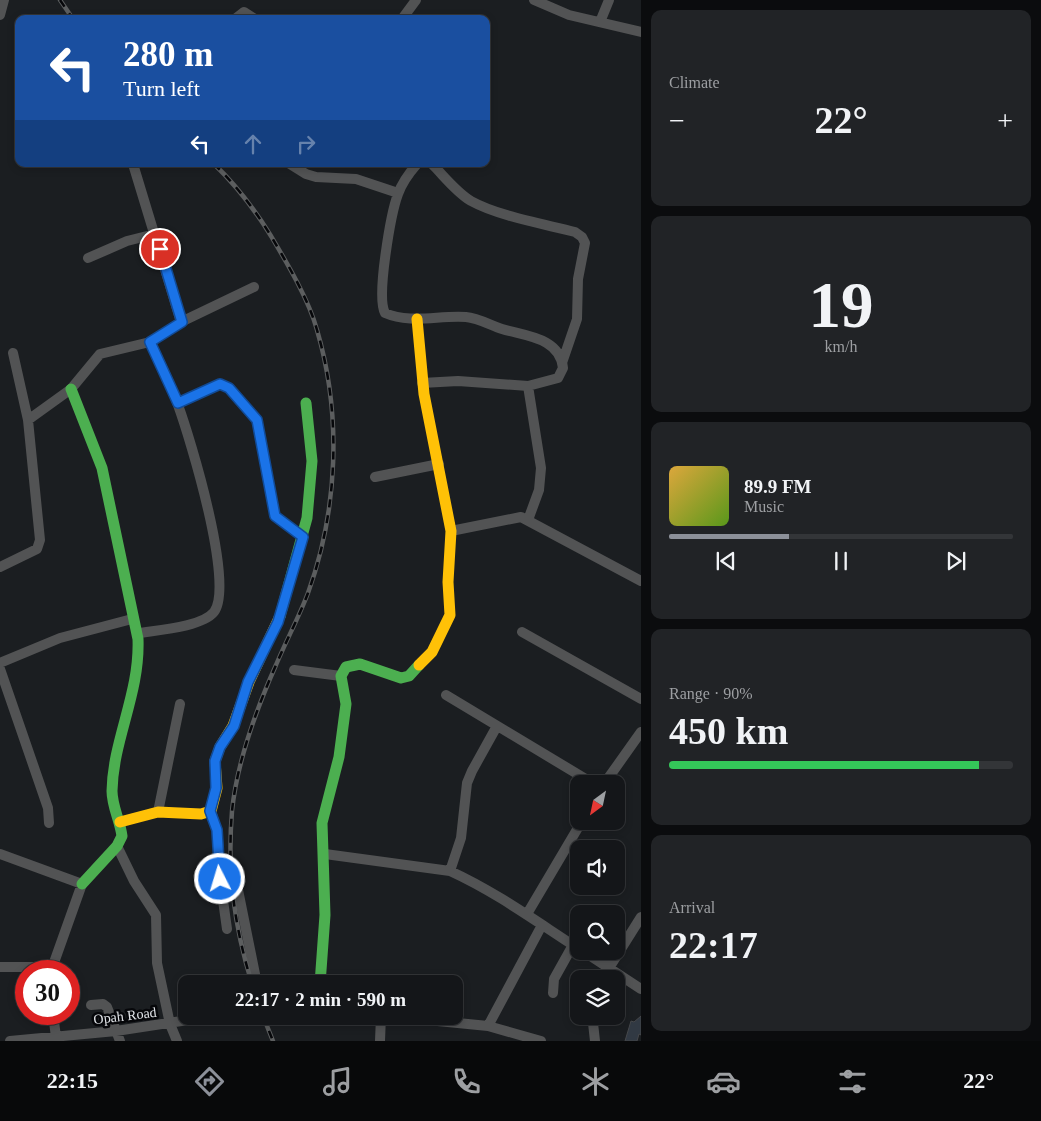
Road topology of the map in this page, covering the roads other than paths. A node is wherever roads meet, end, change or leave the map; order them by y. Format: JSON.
{"nodes":[{"id":1,"x":4,"y":0,"type":"edge"},
{"id":2,"x":416,"y":0,"type":"edge"},
{"id":3,"x":534,"y":0,"type":"edge"},
{"id":4,"x":609,"y":0,"type":"edge"},
{"id":5,"x":0,"y":15,"type":"edge"},
{"id":6,"x":409,"y":15,"type":"edge"},
{"id":7,"x":600,"y":22,"type":"junction"},
{"id":8,"x":641,"y":32,"type":"edge"},
{"id":9,"x":134,"y":167,"type":"edge"},
{"id":10,"x":295,"y":167,"type":"edge"},
{"id":11,"x":414,"y":167,"type":"edge"},
{"id":12,"x":435,"y":167,"type":"edge"},
{"id":13,"x":398,"y":194,"type":"junction"},
{"id":14,"x":156,"y":234,"type":"junction"},
{"id":15,"x":88,"y":258,"type":"dead end"},
{"id":16,"x":254,"y":287,"type":"dead end"},
{"id":17,"x":417,"y":319,"type":"junction"},
{"id":18,"x":182,"y":322,"type":"junction"},
{"id":19,"x":150,"y":342,"type":"junction"},
{"id":20,"x":13,"y":353,"type":"dead end"},
{"id":21,"x":562,"y":363,"type":"junction"},
{"id":22,"x":422,"y":383,"type":"junction"},
{"id":23,"x":528,"y":386,"type":"junction"},
{"id":24,"x":71,"y":389,"type":"junction"},
{"id":25,"x":178,"y":403,"type":"junction"},
{"id":26,"x":306,"y":403,"type":"dead end"},
{"id":27,"x":28,"y":420,"type":"junction"},
{"id":28,"x":438,"y":464,"type":"junction"},
{"id":29,"x":375,"y":477,"type":"dead end"},
{"id":30,"x":528,"y":520,"type":"junction"},
{"id":31,"x":451,"y":531,"type":"junction"},
{"id":32,"x":303,"y":537,"type":"junction"},
{"id":33,"x":0,"y":567,"type":"edge"},
{"id":34,"x":641,"y":581,"type":"edge"},
{"id":35,"x":132,"y":618,"type":"junction"},
{"id":36,"x":522,"y":632,"type":"dead end"},
{"id":37,"x":139,"y":634,"type":"junction"},
{"id":38,"x":0,"y":663,"type":"edge"},
{"id":39,"x":0,"y":669,"type":"edge"},
{"id":40,"x":294,"y":670,"type":"dead end"},
{"id":41,"x":341,"y":676,"type":"junction"},
{"id":42,"x":446,"y":695,"type":"dead end"},
{"id":43,"x":641,"y":699,"type":"edge"},
{"id":44,"x":180,"y":704,"type":"dead end"},
{"id":45,"x":497,"y":726,"type":"junction"},
{"id":46,"x":641,"y":732,"type":"edge"},
{"id":47,"x":579,"y":775,"type":"edge"},
{"id":48,"x":610,"y":775,"type":"edge"},
{"id":49,"x":210,"y":811,"type":"junction"},
{"id":50,"x":158,"y":812,"type":"junction"},
{"id":51,"x":120,"y":822,"type":"junction"},
{"id":52,"x":49,"y":823,"type":"dead end"},
{"id":53,"x":577,"y":830,"type":"edge"},
{"id":54,"x":117,"y":846,"type":"junction"},
{"id":55,"x":0,"y":854,"type":"edge"},
{"id":56,"x":325,"y":854,"type":"junction"},
{"id":57,"x":450,"y":871,"type":"junction"},
{"id":58,"x":235,"y":875,"type":"dead end"},
{"id":59,"x":82,"y":884,"type":"junction"},
{"id":60,"x":527,"y":914,"type":"junction"},
{"id":61,"x":641,"y":917,"type":"edge"},
{"id":62,"x":542,"y":925,"type":"junction"},
{"id":63,"x":227,"y":929,"type":"dead end"},
{"id":64,"x":570,"y":943,"type":"edge"},
{"id":65,"x":570,"y":956,"type":"edge"},
{"id":66,"x":54,"y":960,"type":"edge"},
{"id":67,"x":597,"y":960,"type":"edge"},
{"id":68,"x":0,"y":967,"type":"edge"},
{"id":69,"x":15,"y":968,"type":"edge"},
{"id":70,"x":609,"y":968,"type":"junction"},
{"id":71,"x":255,"y":975,"type":"edge"},
{"id":72,"x":321,"y":975,"type":"edge"},
{"id":73,"x":641,"y":989,"type":"edge"},
{"id":74,"x":553,"y":993,"type":"dead end"},
{"id":75,"x":91,"y":1005,"type":"dead end"},
{"id":76,"x":178,"y":1023,"type":"edge"},
{"id":77,"x":170,"y":1024,"type":"junction"},
{"id":78,"x":463,"y":1024,"type":"edge"},
{"id":79,"x":55,"y":1025,"type":"edge"},
{"id":80,"x":381,"y":1025,"type":"edge"},
{"id":81,"x":593,"y":1025,"type":"edge"},
{"id":82,"x":488,"y":1026,"type":"junction"},
{"id":83,"x":118,"y":1036,"type":"edge"},
{"id":84,"x":56,"y":1038,"type":"junction"},
{"id":85,"x":10,"y":1041,"type":"edge"},
{"id":86,"x":177,"y":1041,"type":"edge"},
{"id":87,"x":380,"y":1041,"type":"edge"},
{"id":88,"x":541,"y":1041,"type":"edge"},
{"id":89,"x":595,"y":1041,"type":"edge"}],
"edges":[{"from":1,"to":5,"type":"street"},
{"from":2,"to":6,"type":"street"},
{"from":3,"to":7,"type":"street"},
{"from":4,"to":7,"type":"street"},
{"from":7,"to":8,"type":"street"},
{"from":9,"to":14,"type":"street"},
{"from":10,"to":13,"type":"street"},
{"from":11,"to":13,"type":"street"},
{"from":12,"to":21,"type":"street"},
{"from":13,"to":17,"type":"street"},
{"from":14,"to":15,"type":"street"},
{"from":14,"to":18,"type":"street"},
{"from":16,"to":18,"type":"street"},
{"from":17,"to":21,"type":"street"},
{"from":17,"to":22,"type":"street"},
{"from":18,"to":19,"type":"street"},
{"from":19,"to":24,"type":"street"},
{"from":19,"to":25,"type":"street"},
{"from":20,"to":27,"type":"street"},
{"from":21,"to":23,"type":"street"},
{"from":22,"to":23,"type":"street"},
{"from":22,"to":28,"type":"street"},
{"from":23,"to":30,"type":"street"},
{"from":24,"to":27,"type":"street"},
{"from":24,"to":35,"type":"street"},
{"from":25,"to":32,"type":"street"},
{"from":25,"to":37,"type":"street"},
{"from":26,"to":32,"type":"street"},
{"from":27,"to":33,"type":"street"},
{"from":28,"to":29,"type":"street"},
{"from":28,"to":31,"type":"street"},
{"from":30,"to":31,"type":"street"},
{"from":30,"to":34,"type":"street"},
{"from":31,"to":41,"type":"street"},
{"from":32,"to":49,"type":"street"},
{"from":35,"to":37,"type":"street"},
{"from":35,"to":38,"type":"street"},
{"from":36,"to":43,"type":"street"},
{"from":37,"to":51,"type":"street"},
{"from":39,"to":52,"type":"street"},
{"from":40,"to":41,"type":"street"},
{"from":41,"to":56,"type":"street"},
{"from":42,"to":45,"type":"street"},
{"from":44,"to":50,"type":"street"},
{"from":45,"to":47,"type":"street"},
{"from":45,"to":57,"type":"street"},
{"from":46,"to":48,"type":"street"},
{"from":49,"to":50,"type":"street"},
{"from":49,"to":63,"type":"street"},
{"from":50,"to":51,"type":"street"},
{"from":51,"to":54,"type":"street"},
{"from":53,"to":60,"type":"street"},
{"from":54,"to":59,"type":"street"},
{"from":54,"to":77,"type":"street"},
{"from":55,"to":59,"type":"street"},
{"from":56,"to":57,"type":"street"},
{"from":56,"to":72,"type":"street"},
{"from":57,"to":60,"type":"street"},
{"from":58,"to":71,"type":"street"},
{"from":59,"to":66,"type":"street"},
{"from":60,"to":62,"type":"street"},
{"from":61,"to":70,"type":"street"},
{"from":62,"to":64,"type":"street"},
{"from":62,"to":82,"type":"street"},
{"from":65,"to":74,"type":"street"},
{"from":67,"to":70,"type":"street"},
{"from":68,"to":69,"type":"street"},
{"from":70,"to":73,"type":"street"},
{"from":75,"to":83,"type":"street"},
{"from":76,"to":77,"type":"street","name":"Opah Road"},
{"from":77,"to":83,"type":"street","name":"Opah Road"},
{"from":77,"to":86,"type":"street"},
{"from":78,"to":82,"type":"street"},
{"from":79,"to":84,"type":"street"},
{"from":80,"to":87,"type":"street"},
{"from":81,"to":89,"type":"street"},
{"from":82,"to":88,"type":"street"},
{"from":83,"to":84,"type":"street","name":"Opah Road"},
{"from":84,"to":85,"type":"street","name":"Opah Road"}]}
